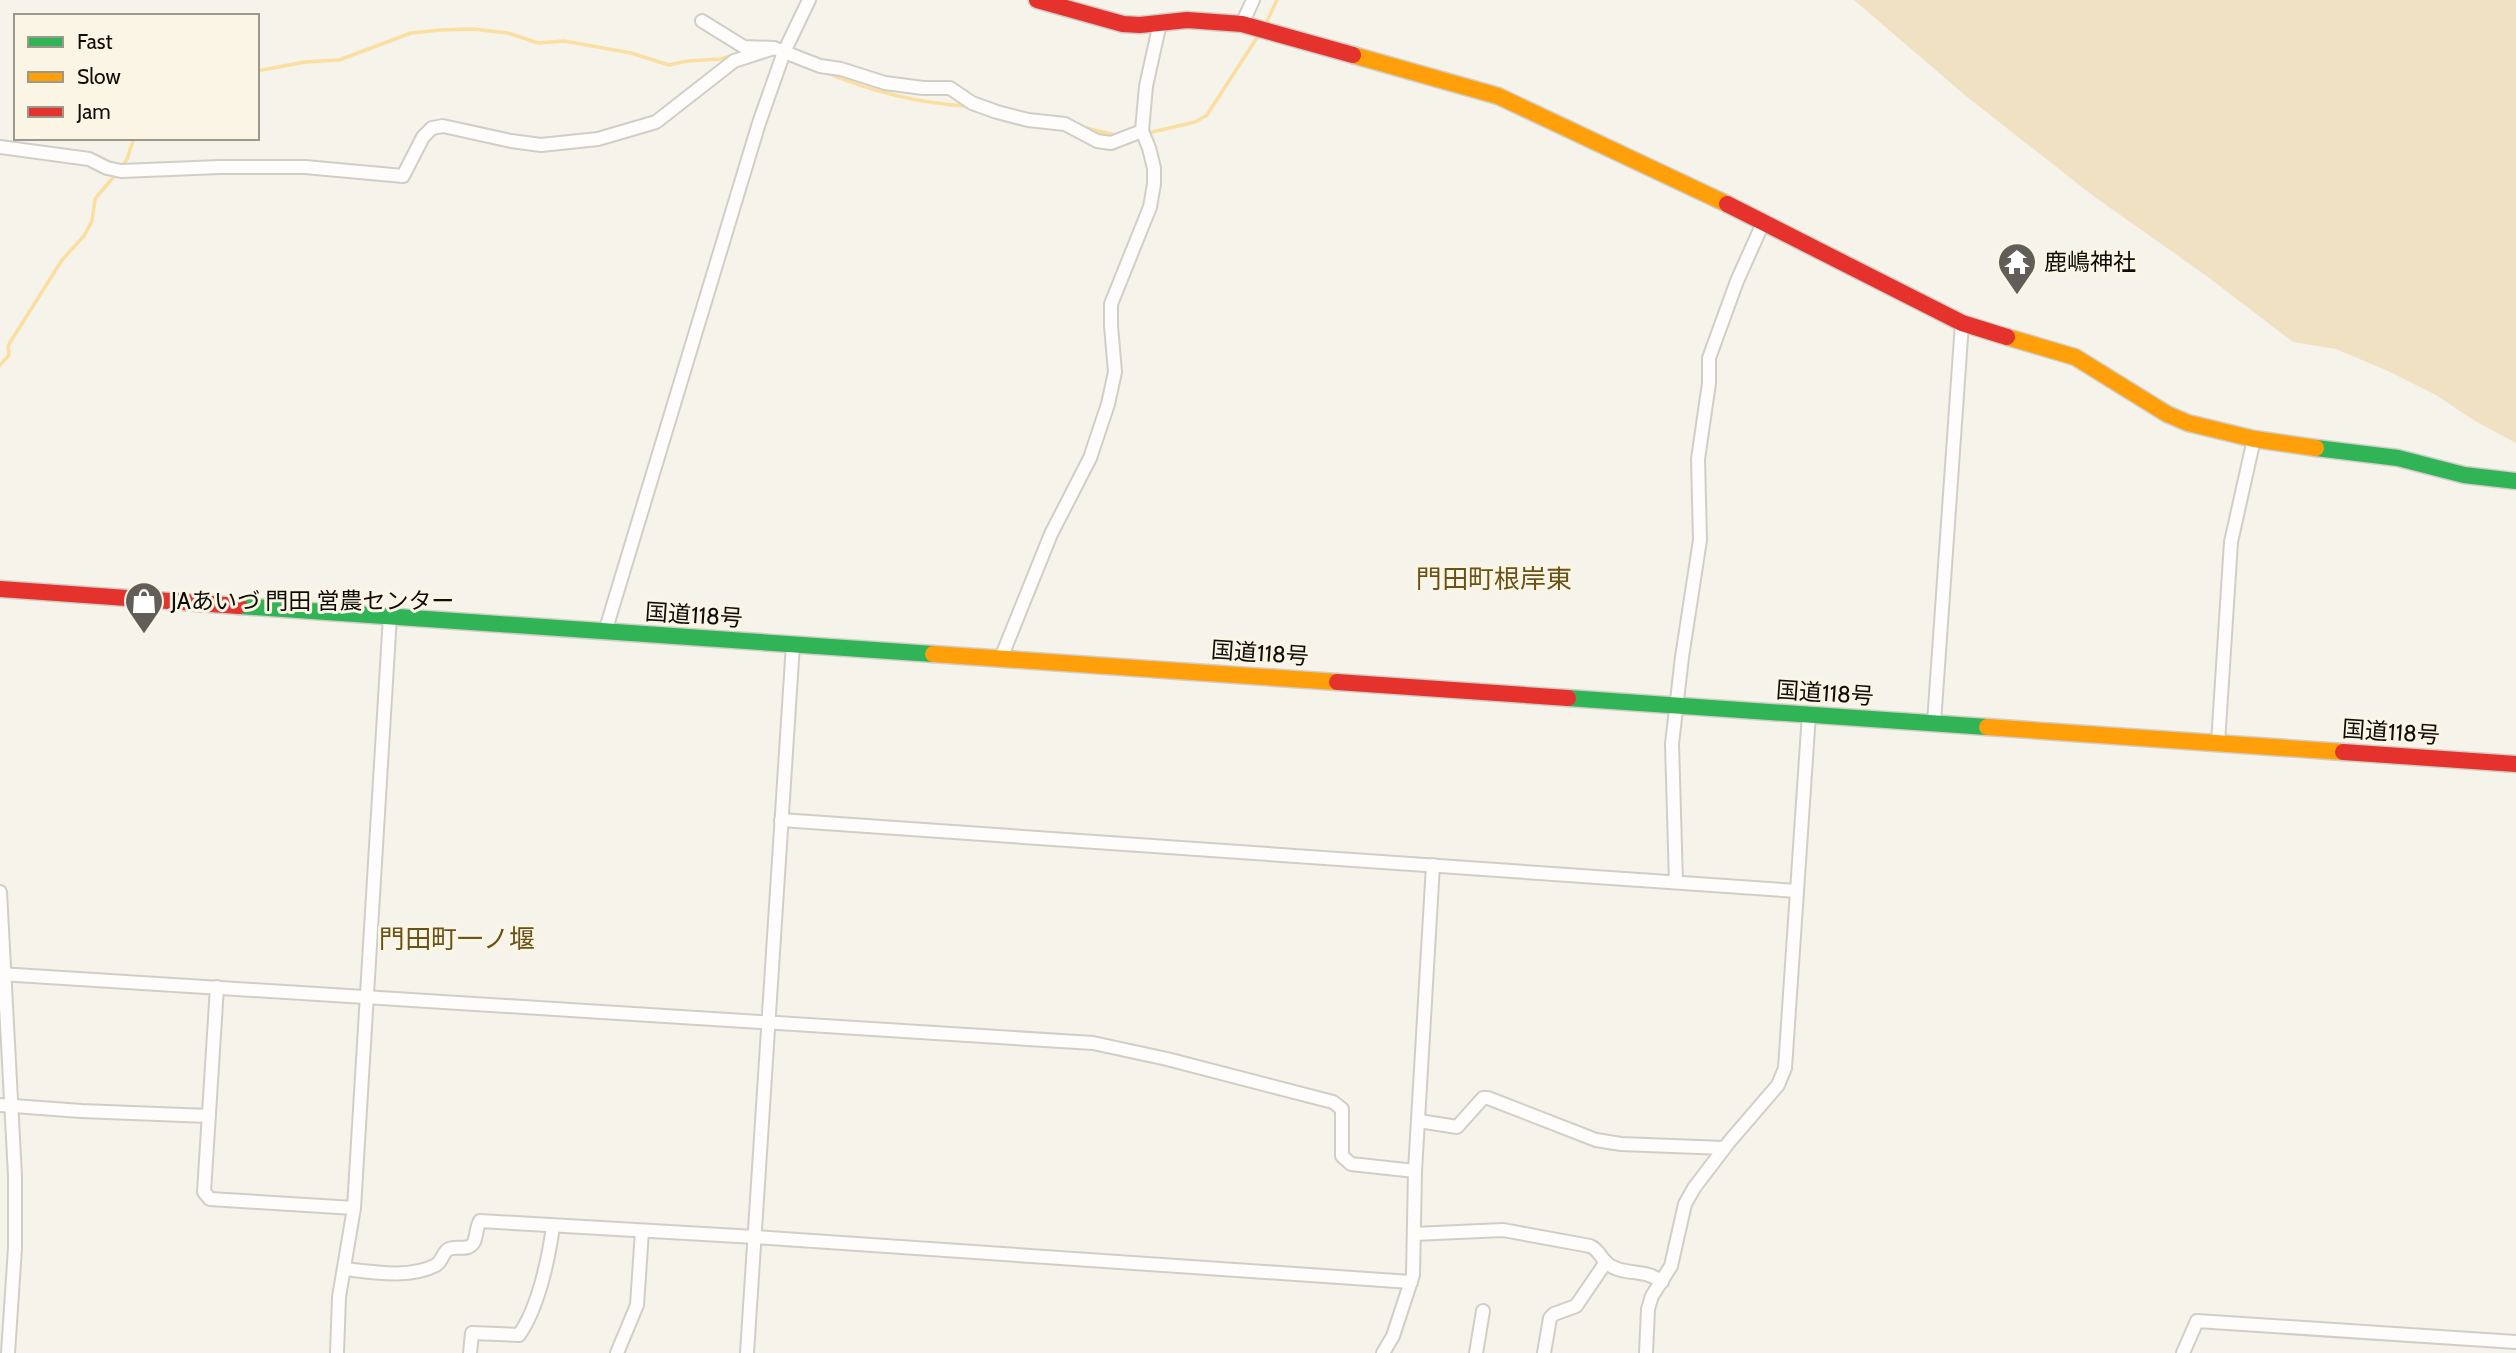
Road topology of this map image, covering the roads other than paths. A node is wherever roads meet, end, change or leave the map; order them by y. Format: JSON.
{"nodes":[{"id":1,"x":809,"y":0,"type":"edge"},
{"id":2,"x":1037,"y":0,"type":"edge"},
{"id":3,"x":1253,"y":0,"type":"edge"},
{"id":4,"x":702,"y":21,"type":"dead end"},
{"id":5,"x":1160,"y":23,"type":"junction"},
{"id":6,"x":1242,"y":24,"type":"junction"},
{"id":7,"x":779,"y":50,"type":"junction"},
{"id":8,"x":1142,"y":131,"type":"junction"},
{"id":9,"x":0,"y":147,"type":"edge"},
{"id":10,"x":1763,"y":223,"type":"junction"},
{"id":11,"x":1962,"y":323,"type":"junction"},
{"id":12,"x":2254,"y":439,"type":"junction"},
{"id":13,"x":2516,"y":481,"type":"edge"},
{"id":14,"x":0,"y":589,"type":"edge"},
{"id":15,"x":390,"y":616,"type":"junction"},
{"id":16,"x":605,"y":632,"type":"junction"},
{"id":17,"x":793,"y":644,"type":"junction"},
{"id":18,"x":1002,"y":658,"type":"junction"},
{"id":19,"x":1676,"y":706,"type":"junction"},
{"id":20,"x":1809,"y":714,"type":"junction"},
{"id":21,"x":1934,"y":723,"type":"junction"},
{"id":22,"x":2218,"y":743,"type":"junction"},
{"id":23,"x":2516,"y":764,"type":"edge"},
{"id":24,"x":781,"y":820,"type":"junction"},
{"id":25,"x":1433,"y":865,"type":"junction"},
{"id":26,"x":1676,"y":882,"type":"junction"},
{"id":27,"x":1797,"y":891,"type":"junction"},
{"id":28,"x":0,"y":892,"type":"edge"},
{"id":29,"x":2,"y":974,"type":"edge"},
{"id":30,"x":217,"y":987,"type":"junction"},
{"id":31,"x":366,"y":998,"type":"junction"},
{"id":32,"x":768,"y":1022,"type":"junction"},
{"id":33,"x":5,"y":1105,"type":"edge"},
{"id":34,"x":209,"y":1116,"type":"junction"},
{"id":35,"x":1419,"y":1121,"type":"junction"},
{"id":36,"x":1724,"y":1147,"type":"junction"},
{"id":37,"x":1415,"y":1171,"type":"junction"},
{"id":38,"x":354,"y":1208,"type":"junction"},
{"id":39,"x":553,"y":1227,"type":"junction"},
{"id":40,"x":642,"y":1231,"type":"junction"},
{"id":41,"x":1414,"y":1234,"type":"junction"},
{"id":42,"x":755,"y":1237,"type":"junction"},
{"id":43,"x":1606,"y":1262,"type":"junction"},
{"id":44,"x":344,"y":1269,"type":"junction"},
{"id":45,"x":1411,"y":1282,"type":"junction"},
{"id":46,"x":1662,"y":1282,"type":"junction"},
{"id":47,"x":1483,"y":1311,"type":"dead end"},
{"id":48,"x":2516,"y":1342,"type":"edge"},
{"id":49,"x":8,"y":1353,"type":"edge"},
{"id":50,"x":337,"y":1353,"type":"edge"},
{"id":51,"x":470,"y":1353,"type":"edge"},
{"id":52,"x":618,"y":1353,"type":"edge"},
{"id":53,"x":747,"y":1353,"type":"edge"},
{"id":54,"x":1383,"y":1353,"type":"edge"},
{"id":55,"x":1476,"y":1353,"type":"edge"},
{"id":56,"x":1544,"y":1353,"type":"edge"},
{"id":57,"x":1646,"y":1353,"type":"edge"},
{"id":58,"x":2183,"y":1353,"type":"edge"}],
"edges":[{"from":1,"to":7,"type":"street"},
{"from":2,"to":5,"type":"main road"},
{"from":3,"to":6,"type":"street"},
{"from":4,"to":7,"type":"street"},
{"from":5,"to":6,"type":"main road"},
{"from":5,"to":8,"type":"street"},
{"from":6,"to":10,"type":"main road"},
{"from":7,"to":8,"type":"street"},
{"from":7,"to":9,"type":"street"},
{"from":7,"to":16,"type":"street"},
{"from":8,"to":18,"type":"street"},
{"from":10,"to":11,"type":"main road"},
{"from":10,"to":19,"type":"street"},
{"from":11,"to":12,"type":"main road"},
{"from":11,"to":21,"type":"street"},
{"from":12,"to":13,"type":"main road"},
{"from":12,"to":22,"type":"street"},
{"from":14,"to":15,"type":"main road","name":"国道118号"},
{"from":15,"to":16,"type":"main road","name":"国道118号"},
{"from":15,"to":31,"type":"street"},
{"from":16,"to":17,"type":"main road","name":"国道118号"},
{"from":17,"to":18,"type":"main road","name":"国道118号"},
{"from":17,"to":24,"type":"street"},
{"from":18,"to":19,"type":"main road","name":"国道118号"},
{"from":19,"to":20,"type":"main road","name":"国道118号"},
{"from":19,"to":26,"type":"street"},
{"from":20,"to":21,"type":"main road","name":"国道118号"},
{"from":20,"to":27,"type":"street"},
{"from":21,"to":22,"type":"main road","name":"国道118号"},
{"from":22,"to":23,"type":"main road","name":"国道118号"},
{"from":24,"to":25,"type":"street"},
{"from":24,"to":32,"type":"street"},
{"from":25,"to":26,"type":"street"},
{"from":25,"to":35,"type":"street"},
{"from":26,"to":27,"type":"street"},
{"from":27,"to":36,"type":"street"},
{"from":28,"to":29,"type":"street"},
{"from":29,"to":30,"type":"street"},
{"from":29,"to":33,"type":"street"},
{"from":30,"to":31,"type":"street"},
{"from":30,"to":34,"type":"street"},
{"from":31,"to":32,"type":"street"},
{"from":31,"to":38,"type":"street"},
{"from":32,"to":37,"type":"street"},
{"from":32,"to":42,"type":"street"},
{"from":33,"to":34,"type":"street"},
{"from":33,"to":49,"type":"street"},
{"from":34,"to":38,"type":"street"},
{"from":35,"to":36,"type":"street"},
{"from":35,"to":37,"type":"street"},
{"from":36,"to":46,"type":"street"},
{"from":37,"to":41,"type":"street"},
{"from":38,"to":44,"type":"street"},
{"from":39,"to":40,"type":"street"},
{"from":39,"to":44,"type":"street"},
{"from":39,"to":51,"type":"street"},
{"from":40,"to":42,"type":"street"},
{"from":40,"to":52,"type":"street"},
{"from":41,"to":43,"type":"street"},
{"from":41,"to":45,"type":"street"},
{"from":42,"to":45,"type":"street"},
{"from":42,"to":53,"type":"street"},
{"from":43,"to":46,"type":"street"},
{"from":43,"to":56,"type":"street"},
{"from":44,"to":50,"type":"street"},
{"from":45,"to":54,"type":"street"},
{"from":46,"to":57,"type":"street"},
{"from":47,"to":55,"type":"street"},
{"from":48,"to":58,"type":"street"}]}
